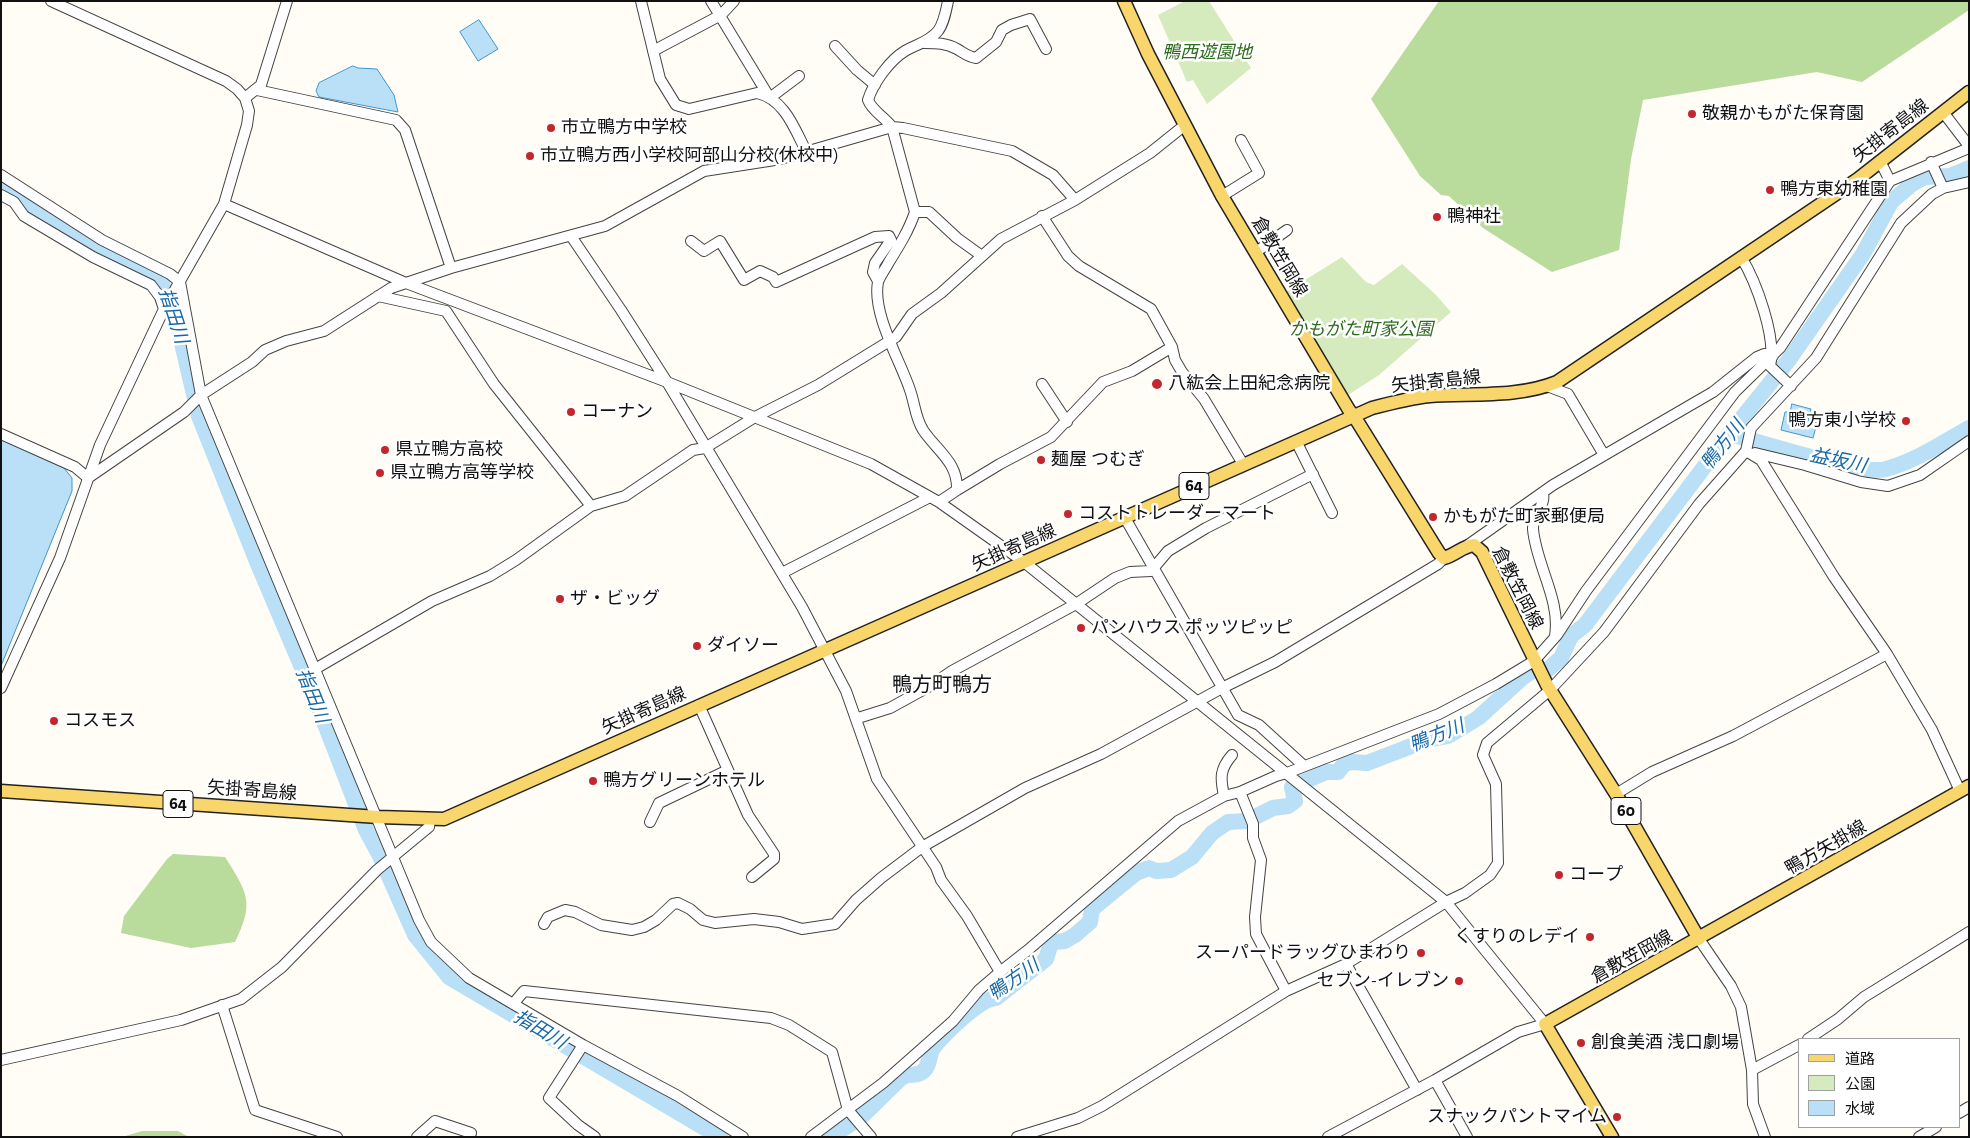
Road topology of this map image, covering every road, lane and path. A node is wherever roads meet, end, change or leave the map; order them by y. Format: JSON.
{"nodes":[{"id":1,"x":51,"y":1,"type":"edge"},
{"id":2,"x":287,"y":1,"type":"edge"},
{"id":3,"x":640,"y":1,"type":"edge"},
{"id":4,"x":711,"y":1,"type":"edge"},
{"id":5,"x":734,"y":1,"type":"edge"},
{"id":6,"x":948,"y":1,"type":"edge"},
{"id":7,"x":1124,"y":1,"type":"edge"},
{"id":8,"x":721,"y":15,"type":"junction"},
{"id":9,"x":924,"y":43,"type":"junction"},
{"id":10,"x":835,"y":46,"type":"dead end"},
{"id":11,"x":1046,"y":49,"type":"dead end"},
{"id":12,"x":653,"y":51,"type":"junction"},
{"id":13,"x":799,"y":76,"type":"dead end"},
{"id":14,"x":874,"y":86,"type":"junction"},
{"id":15,"x":257,"y":90,"type":"junction"},
{"id":16,"x":1969,"y":92,"type":"edge"},
{"id":17,"x":770,"y":96,"type":"junction"},
{"id":18,"x":245,"y":98,"type":"junction"},
{"id":19,"x":1943,"y":112,"type":"junction"},
{"id":20,"x":1185,"y":125,"type":"junction"},
{"id":21,"x":892,"y":127,"type":"junction"},
{"id":22,"x":1240,"y":140,"type":"dead end"},
{"id":23,"x":1969,"y":147,"type":"edge"},
{"id":24,"x":807,"y":153,"type":"junction"},
{"id":25,"x":1880,"y":161,"type":"junction"},
{"id":26,"x":1931,"y":162,"type":"junction"},
{"id":27,"x":1,"y":174,"type":"edge"},
{"id":28,"x":1890,"y":181,"type":"junction"},
{"id":29,"x":1969,"y":182,"type":"edge"},
{"id":30,"x":1943,"y":186,"type":"junction"},
{"id":31,"x":1,"y":195,"type":"edge"},
{"id":32,"x":1222,"y":196,"type":"junction"},
{"id":33,"x":1075,"y":200,"type":"junction"},
{"id":34,"x":224,"y":204,"type":"junction"},
{"id":35,"x":915,"y":212,"type":"junction"},
{"id":36,"x":1042,"y":216,"type":"junction"},
{"id":37,"x":1286,"y":230,"type":"dead end"},
{"id":38,"x":570,"y":236,"type":"junction"},
{"id":39,"x":691,"y":240,"type":"dead end"},
{"id":40,"x":1256,"y":252,"type":"junction"},
{"id":41,"x":982,"y":256,"type":"junction"},
{"id":42,"x":1741,"y":257,"type":"junction"},
{"id":43,"x":451,"y":268,"type":"junction"},
{"id":44,"x":878,"y":281,"type":"junction"},
{"id":45,"x":180,"y":282,"type":"junction"},
{"id":46,"x":406,"y":282,"type":"junction"},
{"id":47,"x":378,"y":296,"type":"junction"},
{"id":48,"x":164,"y":309,"type":"junction"},
{"id":49,"x":889,"y":341,"type":"junction"},
{"id":50,"x":1172,"y":347,"type":"junction"},
{"id":51,"x":1772,"y":361,"type":"junction"},
{"id":52,"x":667,"y":382,"type":"junction"},
{"id":53,"x":1042,"y":384,"type":"dead end"},
{"id":54,"x":1789,"y":384,"type":"junction"},
{"id":55,"x":1547,"y":386,"type":"junction"},
{"id":56,"x":201,"y":395,"type":"junction"},
{"id":57,"x":1354,"y":416,"type":"junction"},
{"id":58,"x":755,"y":417,"type":"junction"},
{"id":59,"x":1067,"y":422,"type":"junction"},
{"id":60,"x":1,"y":434,"type":"edge"},
{"id":61,"x":1296,"y":441,"type":"junction"},
{"id":62,"x":1969,"y":441,"type":"edge"},
{"id":63,"x":705,"y":448,"type":"junction"},
{"id":64,"x":1747,"y":451,"type":"junction"},
{"id":65,"x":1604,"y":455,"type":"junction"},
{"id":66,"x":1243,"y":464,"type":"junction"},
{"id":67,"x":1313,"y":474,"type":"junction"},
{"id":68,"x":88,"y":478,"type":"junction"},
{"id":69,"x":957,"y":490,"type":"junction"},
{"id":70,"x":1543,"y":493,"type":"junction"},
{"id":71,"x":935,"y":500,"type":"junction"},
{"id":72,"x":591,"y":506,"type":"junction"},
{"id":73,"x":1332,"y":513,"type":"dead end"},
{"id":74,"x":1124,"y":518,"type":"junction"},
{"id":75,"x":1468,"y":546,"type":"junction"},
{"id":76,"x":1444,"y":558,"type":"junction"},
{"id":77,"x":1024,"y":562,"type":"junction"},
{"id":78,"x":1154,"y":568,"type":"junction"},
{"id":79,"x":782,"y":573,"type":"junction"},
{"id":80,"x":1076,"y":604,"type":"junction"},
{"id":81,"x":1555,"y":638,"type":"junction"},
{"id":82,"x":826,"y":650,"type":"junction"},
{"id":83,"x":1887,"y":654,"type":"junction"},
{"id":84,"x":1534,"y":661,"type":"junction"},
{"id":85,"x":315,"y":669,"type":"junction"},
{"id":86,"x":1,"y":688,"type":"edge"},
{"id":87,"x":1222,"y":688,"type":"junction"},
{"id":88,"x":1549,"y":688,"type":"junction"},
{"id":89,"x":1198,"y":701,"type":"junction"},
{"id":90,"x":699,"y":705,"type":"junction"},
{"id":91,"x":858,"y":718,"type":"junction"},
{"id":92,"x":1232,"y":755,"type":"dead end"},
{"id":93,"x":1304,"y":766,"type":"junction"},
{"id":94,"x":728,"y":770,"type":"junction"},
{"id":95,"x":1287,"y":773,"type":"junction"},
{"id":96,"x":1964,"y":789,"type":"edge"},
{"id":97,"x":1,"y":791,"type":"edge"},
{"id":98,"x":1240,"y":792,"type":"junction"},
{"id":99,"x":1616,"y":794,"type":"junction"},
{"id":100,"x":1224,"y":796,"type":"junction"},
{"id":101,"x":378,"y":817,"type":"junction"},
{"id":102,"x":430,"y":820,"type":"junction"},
{"id":103,"x":650,"y":822,"type":"dead end"},
{"id":104,"x":922,"y":847,"type":"junction"},
{"id":105,"x":393,"y":856,"type":"junction"},
{"id":106,"x":752,"y":877,"type":"dead end"},
{"id":107,"x":1446,"y":902,"type":"junction"},
{"id":108,"x":544,"y":924,"type":"dead end"},
{"id":109,"x":1969,"y":932,"type":"edge"},
{"id":110,"x":1699,"y":939,"type":"junction"},
{"id":111,"x":1346,"y":964,"type":"junction"},
{"id":112,"x":1000,"y":972,"type":"junction"},
{"id":113,"x":1286,"y":991,"type":"junction"},
{"id":114,"x":513,"y":1004,"type":"junction"},
{"id":115,"x":222,"y":1005,"type":"junction"},
{"id":116,"x":1545,"y":1024,"type":"junction"},
{"id":117,"x":1810,"y":1038,"type":"edge"},
{"id":118,"x":583,"y":1045,"type":"junction"},
{"id":119,"x":1798,"y":1046,"type":"edge"},
{"id":120,"x":1,"y":1060,"type":"edge"},
{"id":121,"x":1752,"y":1070,"type":"junction"},
{"id":122,"x":1435,"y":1080,"type":"junction"},
{"id":123,"x":1417,"y":1090,"type":"junction"},
{"id":124,"x":850,"y":1113,"type":"junction"},
{"id":125,"x":1934,"y":1128,"type":"edge"},
{"id":126,"x":337,"y":1137,"type":"edge"},
{"id":127,"x":417,"y":1137,"type":"edge"},
{"id":128,"x":469,"y":1137,"type":"edge"},
{"id":129,"x":595,"y":1137,"type":"edge"},
{"id":130,"x":743,"y":1137,"type":"edge"},
{"id":131,"x":811,"y":1137,"type":"edge"},
{"id":132,"x":871,"y":1137,"type":"edge"},
{"id":133,"x":1017,"y":1137,"type":"edge"},
{"id":134,"x":1328,"y":1137,"type":"edge"},
{"id":135,"x":1467,"y":1137,"type":"edge"},
{"id":136,"x":1612,"y":1137,"type":"edge"},
{"id":137,"x":1765,"y":1137,"type":"edge"},
{"id":138,"x":1919,"y":1137,"type":"edge"}],
"edges":[{"from":1,"to":18,"type":"street"},
{"from":2,"to":15,"type":"street"},
{"from":3,"to":12,"type":"street"},
{"from":4,"to":8,"type":"street"},
{"from":5,"to":8,"type":"street"},
{"from":6,"to":9,"type":"street"},
{"from":7,"to":20,"type":"main road","name":"倉敷笠岡線"},
{"from":8,"to":12,"type":"street"},
{"from":8,"to":17,"type":"street"},
{"from":9,"to":11,"type":"street"},
{"from":9,"to":14,"type":"street"},
{"from":10,"to":14,"type":"street"},
{"from":12,"to":17,"type":"street"},
{"from":13,"to":17,"type":"street"},
{"from":14,"to":21,"type":"street"},
{"from":15,"to":18,"type":"street"},
{"from":15,"to":43,"type":"street"},
{"from":16,"to":19,"type":"main road","name":"矢掛寄島線","number":"64"},
{"from":17,"to":24,"type":"street"},
{"from":18,"to":34,"type":"street"},
{"from":19,"to":23,"type":"street"},
{"from":19,"to":25,"type":"main road","name":"矢掛寄島線","number":"64"},
{"from":20,"to":32,"type":"main road","name":"倉敷笠岡線"},
{"from":20,"to":33,"type":"street"},
{"from":21,"to":24,"type":"street"},
{"from":21,"to":33,"type":"street"},
{"from":21,"to":35,"type":"street"},
{"from":22,"to":32,"type":"street"},
{"from":23,"to":26,"type":"street"},
{"from":24,"to":38,"type":"street"},
{"from":25,"to":28,"type":"street"},
{"from":25,"to":42,"type":"main road","name":"矢掛寄島線","number":"64"},
{"from":26,"to":28,"type":"street"},
{"from":26,"to":30,"type":"street"},
{"from":27,"to":45,"type":"street"},
{"from":28,"to":51,"type":"street"},
{"from":29,"to":30,"type":"street"},
{"from":30,"to":54,"type":"street"},
{"from":31,"to":48,"type":"street"},
{"from":32,"to":40,"type":"main road","name":"倉敷笠岡線"},
{"from":33,"to":36,"type":"street"},
{"from":34,"to":45,"type":"street"},
{"from":34,"to":46,"type":"street"},
{"from":35,"to":41,"type":"street"},
{"from":35,"to":44,"type":"street"},
{"from":36,"to":41,"type":"street"},
{"from":36,"to":50,"type":"street"},
{"from":37,"to":40,"type":"street"},
{"from":38,"to":43,"type":"street"},
{"from":38,"to":52,"type":"street"},
{"from":39,"to":44,"type":"street"},
{"from":40,"to":57,"type":"main road","name":"倉敷笠岡線"},
{"from":41,"to":49,"type":"street"},
{"from":42,"to":51,"type":"street"},
{"from":42,"to":55,"type":"main road","name":"矢掛寄島線","number":"64"},
{"from":43,"to":46,"type":"street"},
{"from":44,"to":49,"type":"street"},
{"from":45,"to":48,"type":"street"},
{"from":45,"to":56,"type":"street"},
{"from":46,"to":47,"type":"street"},
{"from":46,"to":52,"type":"street"},
{"from":47,"to":56,"type":"street"},
{"from":47,"to":72,"type":"street"},
{"from":48,"to":68,"type":"street"},
{"from":49,"to":58,"type":"street"},
{"from":49,"to":69,"type":"street"},
{"from":50,"to":59,"type":"street"},
{"from":50,"to":66,"type":"street"},
{"from":51,"to":54,"type":"street"},
{"from":51,"to":65,"type":"street"},
{"from":51,"to":81,"type":"street"},
{"from":52,"to":58,"type":"street"},
{"from":52,"to":63,"type":"street"},
{"from":53,"to":59,"type":"street"},
{"from":54,"to":64,"type":"street"},
{"from":55,"to":57,"type":"main road","name":"矢掛寄島線","number":"64"},
{"from":55,"to":65,"type":"street"},
{"from":56,"to":68,"type":"street"},
{"from":56,"to":85,"type":"street"},
{"from":57,"to":61,"type":"main road","name":"矢掛寄島線","number":"64"},
{"from":57,"to":76,"type":"main road","name":"倉敷笠岡線"},
{"from":58,"to":63,"type":"street"},
{"from":58,"to":71,"type":"street"},
{"from":59,"to":69,"type":"street"},
{"from":60,"to":68,"type":"street"},
{"from":61,"to":66,"type":"main road","name":"矢掛寄島線","number":"64"},
{"from":61,"to":67,"type":"street"},
{"from":62,"to":64,"type":"street"},
{"from":63,"to":72,"type":"street"},
{"from":63,"to":79,"type":"street"},
{"from":64,"to":83,"type":"street"},
{"from":64,"to":88,"type":"street"},
{"from":65,"to":70,"type":"street"},
{"from":66,"to":74,"type":"main road","name":"矢掛寄島線","number":"64"},
{"from":67,"to":73,"type":"street"},
{"from":67,"to":78,"type":"street"},
{"from":68,"to":86,"type":"street"},
{"from":69,"to":71,"type":"street"},
{"from":70,"to":75,"type":"street"},
{"from":70,"to":81,"type":"street"},
{"from":71,"to":77,"type":"street"},
{"from":71,"to":79,"type":"street"},
{"from":72,"to":85,"type":"street"},
{"from":74,"to":77,"type":"main road","name":"矢掛寄島線","number":"64"},
{"from":74,"to":78,"type":"street"},
{"from":75,"to":76,"type":"main road","name":"倉敷笠岡線"},
{"from":75,"to":84,"type":"main road","name":"倉敷笠岡線","number":"60"},
{"from":76,"to":87,"type":"street"},
{"from":77,"to":80,"type":"street"},
{"from":77,"to":82,"type":"main road","name":"矢掛寄島線","number":"64"},
{"from":78,"to":80,"type":"street"},
{"from":78,"to":87,"type":"street"},
{"from":79,"to":82,"type":"street"},
{"from":80,"to":89,"type":"street"},
{"from":80,"to":91,"type":"street"},
{"from":81,"to":84,"type":"street"},
{"from":82,"to":90,"type":"main road","name":"矢掛寄島線","number":"64"},
{"from":82,"to":91,"type":"street"},
{"from":83,"to":96,"type":"street"},
{"from":83,"to":99,"type":"street"},
{"from":84,"to":88,"type":"main road","name":"倉敷笠岡線","number":"60"},
{"from":84,"to":93,"type":"street"},
{"from":85,"to":101,"type":"street"},
{"from":87,"to":89,"type":"street"},
{"from":87,"to":93,"type":"street"},
{"from":88,"to":99,"type":"main road","name":"倉敷笠岡線","number":"60"},
{"from":88,"to":107,"type":"street"},
{"from":89,"to":95,"type":"street"},
{"from":89,"to":104,"type":"street"},
{"from":90,"to":94,"type":"street"},
{"from":90,"to":102,"type":"main road","name":"矢掛寄島線","number":"64"},
{"from":91,"to":104,"type":"street"},
{"from":92,"to":100,"type":"street"},
{"from":93,"to":95,"type":"street"},
{"from":94,"to":103,"type":"street"},
{"from":94,"to":106,"type":"street"},
{"from":95,"to":98,"type":"street"},
{"from":95,"to":107,"type":"street"},
{"from":96,"to":110,"type":"main road","name":"鴨方矢掛線"},
{"from":97,"to":101,"type":"main road","name":"矢掛寄島線","number":"64"},
{"from":98,"to":100,"type":"street"},
{"from":98,"to":113,"type":"street"},
{"from":99,"to":110,"type":"main road","name":"倉敷笠岡線","number":"60"},
{"from":100,"to":112,"type":"street"},
{"from":101,"to":102,"type":"main road","name":"矢掛寄島線","number":"64"},
{"from":101,"to":105,"type":"street"},
{"from":102,"to":105,"type":"street"},
{"from":104,"to":108,"type":"street"},
{"from":104,"to":112,"type":"street"},
{"from":105,"to":114,"type":"street"},
{"from":105,"to":115,"type":"street"},
{"from":107,"to":111,"type":"street"},
{"from":107,"to":116,"type":"street"},
{"from":109,"to":117,"type":"street"},
{"from":110,"to":116,"type":"main road","name":"倉敷笠岡線"},
{"from":110,"to":121,"type":"street"},
{"from":111,"to":113,"type":"street"},
{"from":111,"to":123,"type":"street"},
{"from":112,"to":124,"type":"street"},
{"from":113,"to":133,"type":"street"},
{"from":114,"to":118,"type":"street"},
{"from":114,"to":124,"type":"street"},
{"from":115,"to":120,"type":"street"},
{"from":115,"to":126,"type":"street"},
{"from":116,"to":122,"type":"street"},
{"from":116,"to":136,"type":"main road"},
{"from":118,"to":129,"type":"street"},
{"from":118,"to":130,"type":"street"},
{"from":119,"to":121,"type":"street"},
{"from":121,"to":137,"type":"street"},
{"from":122,"to":123,"type":"street"},
{"from":122,"to":135,"type":"street"},
{"from":123,"to":134,"type":"street"},
{"from":124,"to":131,"type":"street"},
{"from":124,"to":132,"type":"street"},
{"from":125,"to":138,"type":"street"},
{"from":127,"to":128,"type":"street"}]}
